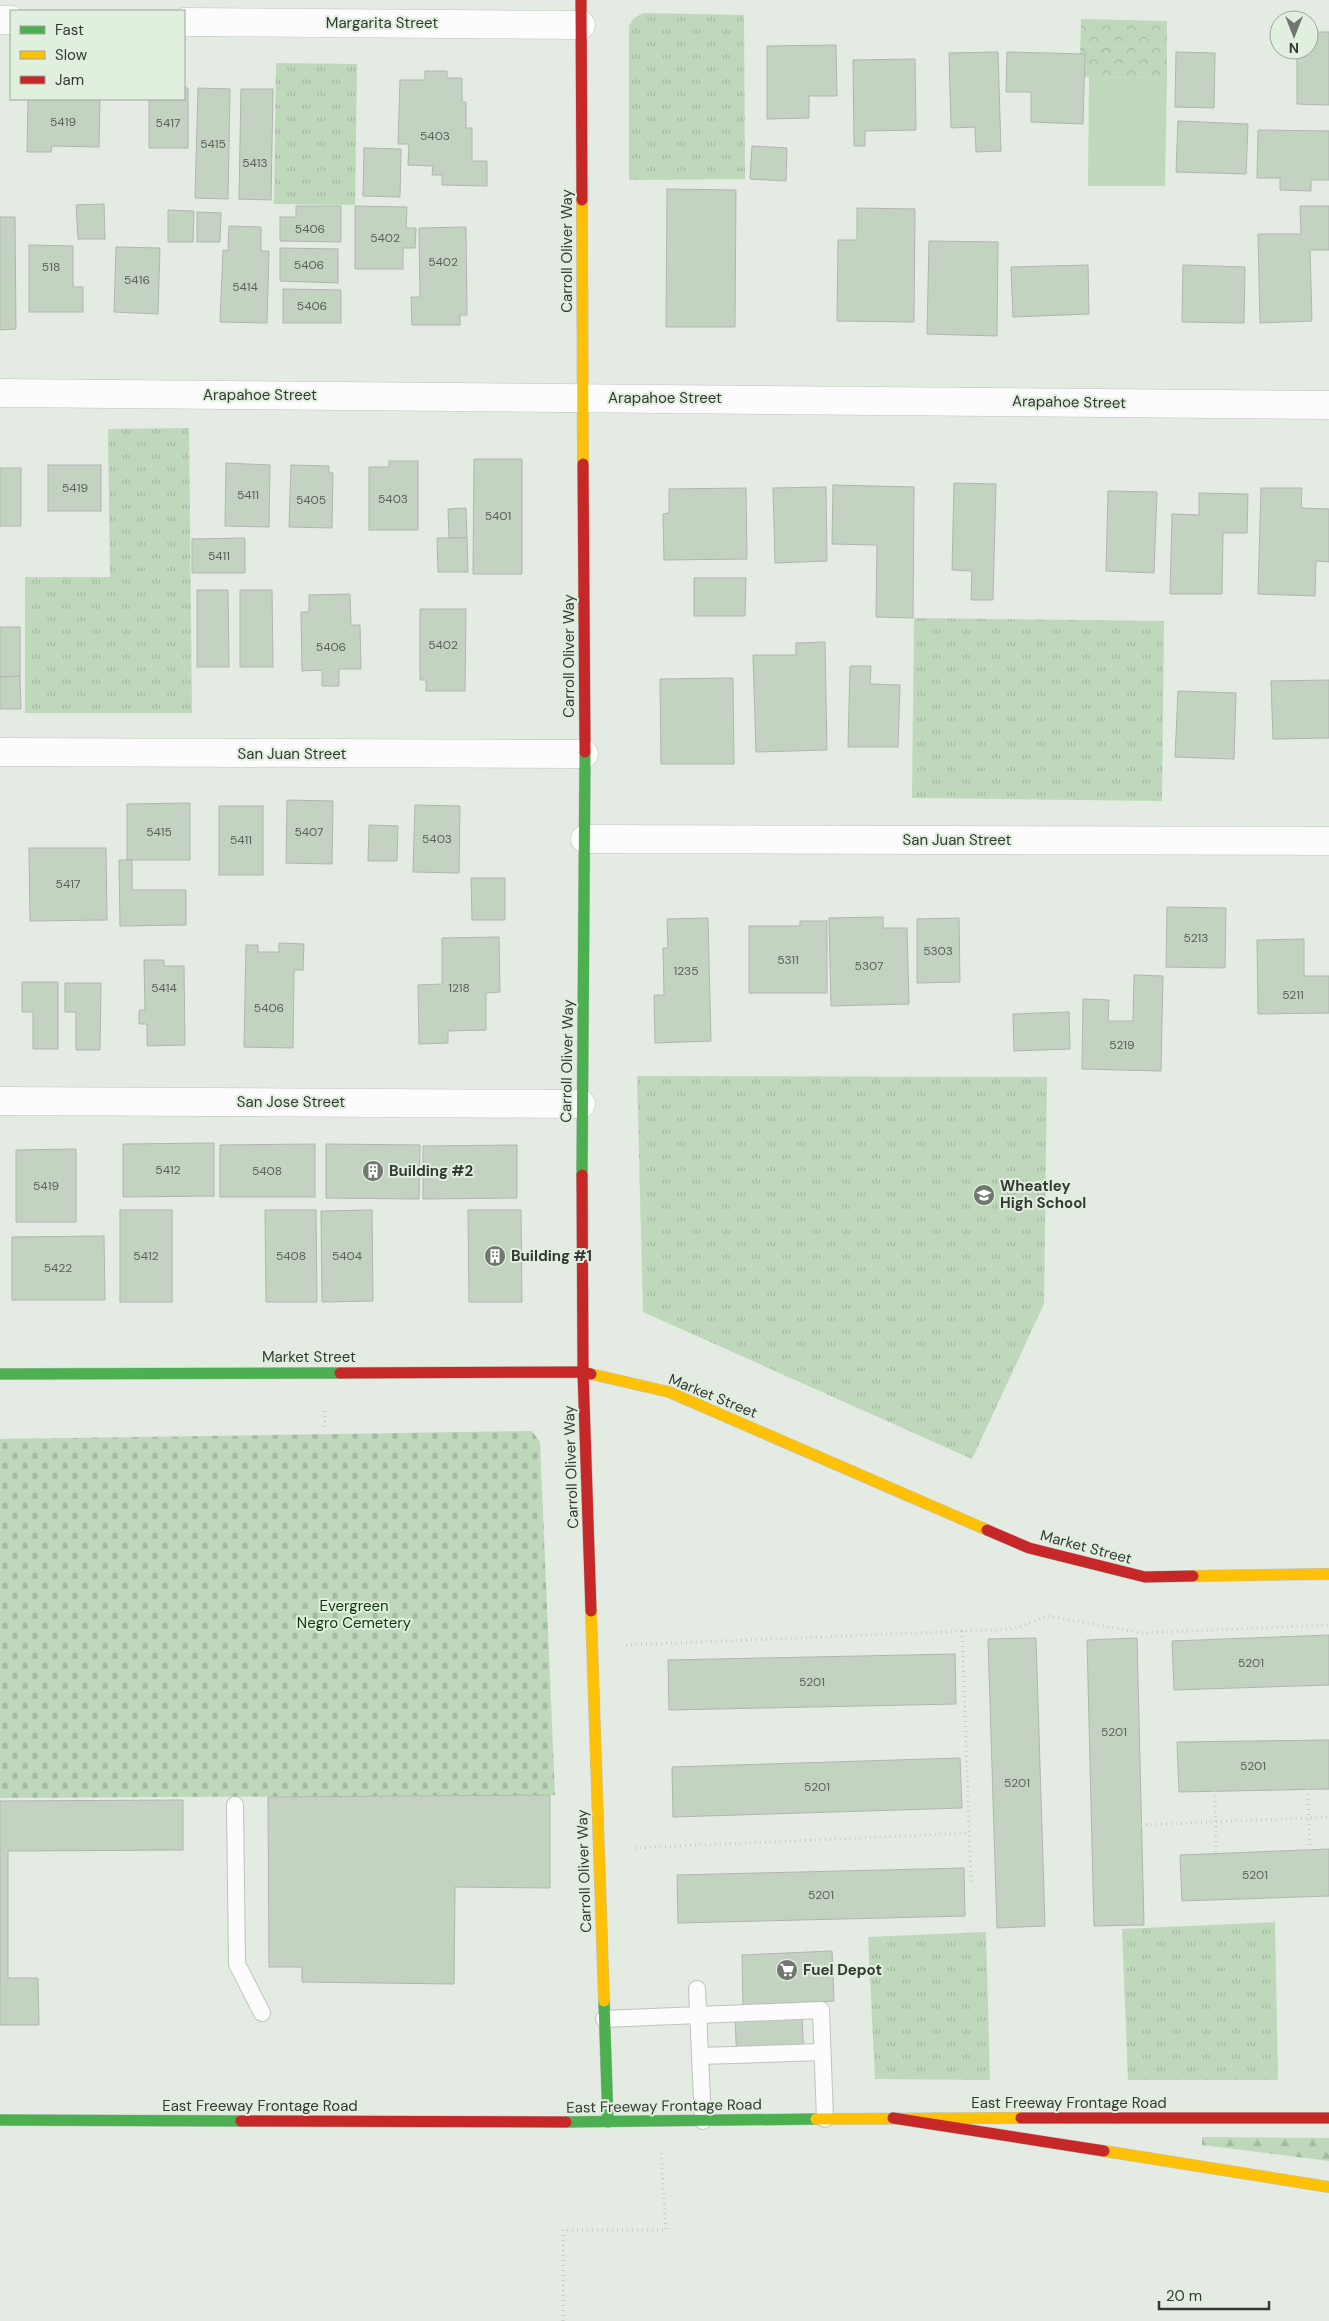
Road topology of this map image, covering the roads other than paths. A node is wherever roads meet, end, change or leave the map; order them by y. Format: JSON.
{"nodes":[{"id":1,"x":581,"y":12,"type":"edge"},
{"id":2,"x":185,"y":22,"type":"edge"},
{"id":3,"x":0,"y":393,"type":"edge"},
{"id":4,"x":583,"y":398,"type":"junction"},
{"id":5,"x":1329,"y":405,"type":"edge"},
{"id":6,"x":0,"y":752,"type":"edge"},
{"id":7,"x":584,"y":754,"type":"junction"},
{"id":8,"x":585,"y":839,"type":"junction"},
{"id":9,"x":1329,"y":841,"type":"edge"},
{"id":10,"x":0,"y":1101,"type":"edge"},
{"id":11,"x":581,"y":1104,"type":"junction"},
{"id":12,"x":583,"y":1372,"type":"junction"},
{"id":13,"x":0,"y":1374,"type":"edge"},
{"id":14,"x":1329,"y":1574,"type":"edge"},
{"id":15,"x":235,"y":1805,"type":"dead end"},
{"id":16,"x":697,"y":1989,"type":"dead end"},
{"id":17,"x":262,"y":2013,"type":"dead end"},
{"id":18,"x":699,"y":2015,"type":"junction"},
{"id":19,"x":604,"y":2019,"type":"junction"},
{"id":20,"x":822,"y":2052,"type":"junction"},
{"id":21,"x":700,"y":2056,"type":"junction"},
{"id":22,"x":893,"y":2118,"type":"junction"},
{"id":23,"x":1329,"y":2118,"type":"edge"},
{"id":24,"x":825,"y":2119,"type":"junction"},
{"id":25,"x":0,"y":2120,"type":"edge"},
{"id":26,"x":704,"y":2121,"type":"junction"},
{"id":27,"x":608,"y":2122,"type":"junction"},
{"id":28,"x":1329,"y":2187,"type":"edge"}],
"edges":[{"from":1,"to":2,"type":"street","name":"Margarita Street"},
{"from":1,"to":4,"type":"main road","name":"Carroll Oliver Way"},
{"from":3,"to":4,"type":"street","name":"Arapahoe Street"},
{"from":4,"to":5,"type":"street","name":"Arapahoe Street"},
{"from":4,"to":7,"type":"main road","name":"Carroll Oliver Way"},
{"from":6,"to":7,"type":"street","name":"San Juan Street"},
{"from":7,"to":8,"type":"main road","name":"Carroll Oliver Way"},
{"from":8,"to":9,"type":"street","name":"San Juan Street"},
{"from":8,"to":11,"type":"main road","name":"Carroll Oliver Way"},
{"from":10,"to":11,"type":"street","name":"San Jose Street"},
{"from":11,"to":12,"type":"main road","name":"Carroll Oliver Way"},
{"from":12,"to":13,"type":"main road","name":"Market Street"},
{"from":12,"to":14,"type":"main road","name":"Market Street"},
{"from":12,"to":19,"type":"main road","name":"Carroll Oliver Way"},
{"from":15,"to":17,"type":"lane"},
{"from":16,"to":18,"type":"lane"},
{"from":18,"to":19,"type":"lane"},
{"from":18,"to":20,"type":"lane"},
{"from":18,"to":21,"type":"lane"},
{"from":19,"to":27,"type":"main road","name":"Carroll Oliver Way"},
{"from":20,"to":21,"type":"lane"},
{"from":20,"to":24,"type":"lane"},
{"from":21,"to":26,"type":"lane"},
{"from":22,"to":23,"type":"main road","name":"East Freeway Frontage Road"},
{"from":22,"to":24,"type":"main road","name":"East Freeway Frontage Road"},
{"from":22,"to":28,"type":"main road"},
{"from":24,"to":26,"type":"main road","name":"East Freeway Frontage Road"},
{"from":25,"to":27,"type":"main road","name":"East Freeway Frontage Road"},
{"from":26,"to":27,"type":"main road","name":"East Freeway Frontage Road"}]}
